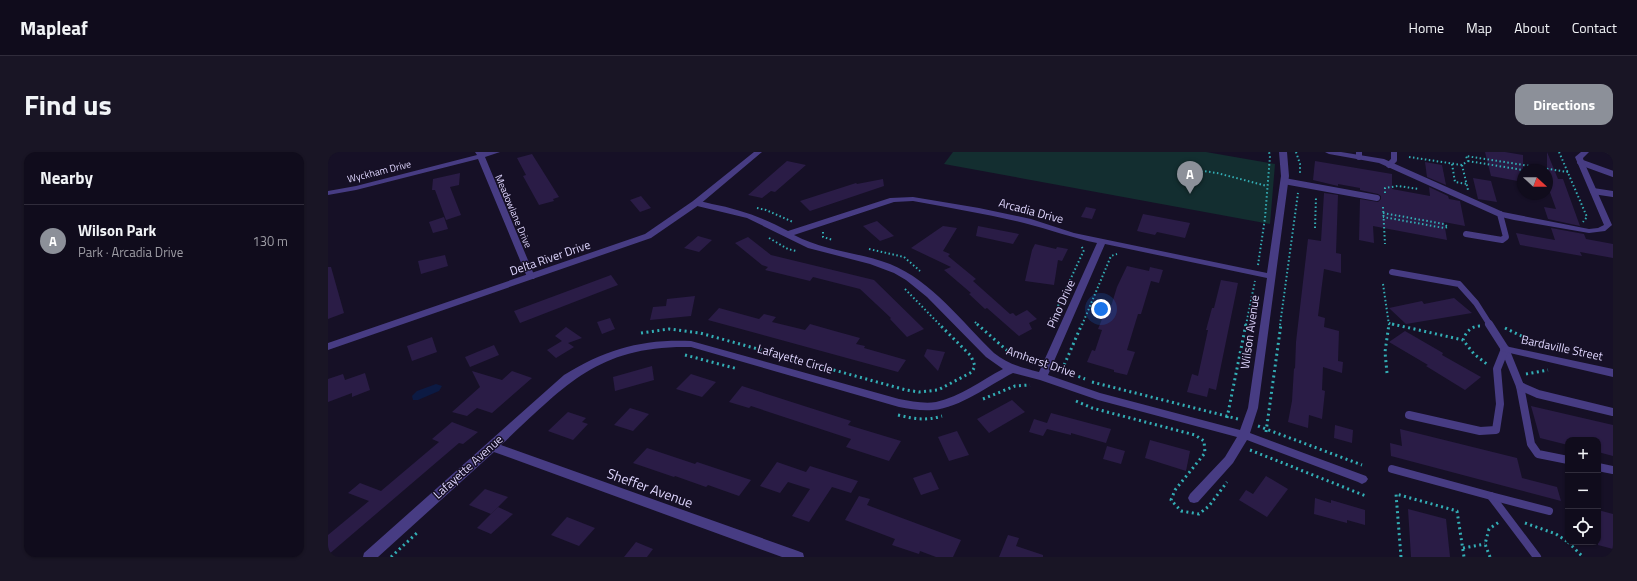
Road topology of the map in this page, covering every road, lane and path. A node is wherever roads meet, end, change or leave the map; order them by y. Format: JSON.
{"nodes":[{"id":1,"x":496,"y":152,"type":"edge"},
{"id":2,"x":758,"y":152,"type":"edge"},
{"id":3,"x":1269,"y":152,"type":"edge"},
{"id":4,"x":1283,"y":152,"type":"edge"},
{"id":5,"x":1329,"y":152,"type":"edge"},
{"id":6,"x":1394,"y":152,"type":"edge"},
{"id":7,"x":1465,"y":152,"type":"edge"},
{"id":8,"x":1559,"y":152,"type":"edge"},
{"id":9,"x":1585,"y":152,"type":"edge"},
{"id":10,"x":1609,"y":152,"type":"edge"},
{"id":11,"x":480,"y":154,"type":"edge"},
{"id":12,"x":1359,"y":154,"type":"edge"},
{"id":13,"x":1613,"y":154,"type":"edge"},
{"id":14,"x":1466,"y":156,"type":"junction"},
{"id":15,"x":1409,"y":157,"type":"dead end"},
{"id":16,"x":1468,"y":161,"type":"junction"},
{"id":17,"x":1580,"y":162,"type":"junction"},
{"id":18,"x":1452,"y":164,"type":"junction"},
{"id":19,"x":1517,"y":164,"type":"edge"},
{"id":20,"x":1389,"y":165,"type":"junction"},
{"id":21,"x":1462,"y":165,"type":"junction"},
{"id":22,"x":1517,"y":169,"type":"edge"},
{"id":23,"x":1553,"y":170,"type":"edge"},
{"id":24,"x":1568,"y":172,"type":"junction"},
{"id":25,"x":1613,"y":174,"type":"edge"},
{"id":26,"x":1190,"y":176,"type":"dead end"},
{"id":27,"x":1284,"y":181,"type":"junction"},
{"id":28,"x":1397,"y":181,"type":"dead end"},
{"id":29,"x":1467,"y":184,"type":"junction"},
{"id":30,"x":1267,"y":186,"type":"junction"},
{"id":31,"x":1398,"y":186,"type":"junction"},
{"id":32,"x":1421,"y":190,"type":"dead end"},
{"id":33,"x":1593,"y":191,"type":"junction"},
{"id":34,"x":328,"y":193,"type":"edge"},
{"id":35,"x":1613,"y":194,"type":"edge"},
{"id":36,"x":1317,"y":195,"type":"dead end"},
{"id":37,"x":1385,"y":195,"type":"dead end"},
{"id":38,"x":1470,"y":196,"type":"dead end"},
{"id":39,"x":1377,"y":198,"type":"dead end"},
{"id":40,"x":696,"y":203,"type":"junction"},
{"id":41,"x":1383,"y":207,"type":"dead end"},
{"id":42,"x":1383,"y":213,"type":"junction"},
{"id":43,"x":1500,"y":214,"type":"junction"},
{"id":44,"x":1383,"y":217,"type":"junction"},
{"id":45,"x":1580,"y":222,"type":"dead end"},
{"id":46,"x":827,"y":228,"type":"dead end"},
{"id":47,"x":1315,"y":228,"type":"dead end"},
{"id":48,"x":764,"y":234,"type":"dead end"},
{"id":49,"x":788,"y":234,"type":"junction"},
{"id":50,"x":1466,"y":234,"type":"dead end"},
{"id":51,"x":839,"y":242,"type":"dead end"},
{"id":52,"x":1102,"y":242,"type":"junction"},
{"id":53,"x":1385,"y":244,"type":"dead end"},
{"id":54,"x":1081,"y":245,"type":"dead end"},
{"id":55,"x":868,"y":249,"type":"dead end"},
{"id":56,"x":803,"y":252,"type":"dead end"},
{"id":57,"x":1120,"y":253,"type":"dead end"},
{"id":58,"x":1392,"y":272,"type":"dead end"},
{"id":59,"x":921,"y":273,"type":"dead end"},
{"id":60,"x":1256,"y":273,"type":"junction"},
{"id":61,"x":1271,"y":276,"type":"junction"},
{"id":62,"x":531,"y":277,"type":"junction"},
{"id":63,"x":1383,"y":284,"type":"dead end"},
{"id":64,"x":900,"y":285,"type":"dead end"},
{"id":65,"x":1058,"y":306,"type":"dead end"},
{"id":66,"x":972,"y":319,"type":"dead end"},
{"id":67,"x":1389,"y":324,"type":"junction"},
{"id":68,"x":641,"y":333,"type":"dead end"},
{"id":69,"x":1463,"y":340,"type":"dead end"},
{"id":70,"x":328,"y":347,"type":"edge"},
{"id":71,"x":1505,"y":349,"type":"junction"},
{"id":72,"x":1048,"y":364,"type":"junction"},
{"id":73,"x":1012,"y":369,"type":"junction"},
{"id":74,"x":1062,"y":370,"type":"junction"},
{"id":75,"x":1387,"y":373,"type":"dead end"},
{"id":76,"x":1613,"y":373,"type":"edge"},
{"id":77,"x":1042,"y":377,"type":"junction"},
{"id":78,"x":568,"y":378,"type":"joint"},
{"id":79,"x":1520,"y":386,"type":"junction"},
{"id":80,"x":1613,"y":412,"type":"edge"},
{"id":81,"x":1409,"y":415,"type":"dead end"},
{"id":82,"x":1228,"y":416,"type":"junction"},
{"id":83,"x":1249,"y":422,"type":"junction"},
{"id":84,"x":1224,"y":430,"type":"junction"},
{"id":85,"x":1244,"y":435,"type":"junction"},
{"id":86,"x":491,"y":446,"type":"junction"},
{"id":87,"x":1250,"y":450,"type":"dead end"},
{"id":88,"x":1565,"y":459,"type":"edge"},
{"id":89,"x":1362,"y":465,"type":"dead end"},
{"id":90,"x":1601,"y":468,"type":"edge"},
{"id":91,"x":1392,"y":469,"type":"dead end"},
{"id":92,"x":1613,"y":470,"type":"edge"},
{"id":93,"x":1362,"y":480,"type":"dead end"},
{"id":94,"x":1366,"y":496,"type":"dead end"},
{"id":95,"x":1492,"y":496,"type":"junction"},
{"id":96,"x":1194,"y":498,"type":"dead end"},
{"id":97,"x":1549,"y":511,"type":"dead end"},
{"id":98,"x":1485,"y":544,"type":"dead end"},
{"id":99,"x":1571,"y":545,"type":"edge"},
{"id":100,"x":1463,"y":548,"type":"junction"},
{"id":101,"x":369,"y":557,"type":"edge"},
{"id":102,"x":798,"y":557,"type":"edge"},
{"id":103,"x":1401,"y":557,"type":"edge"},
{"id":104,"x":1464,"y":557,"type":"edge"},
{"id":105,"x":1537,"y":557,"type":"edge"},
{"id":106,"x":1582,"y":557,"type":"edge"}],
"edges":[{"from":1,"to":11,"type":"street","name":"Wyckham Drive"},
{"from":2,"to":40,"type":"street","name":"Delta River Drive"},
{"from":3,"to":30,"type":"path"},
{"from":4,"to":27,"type":"street","name":"Wilson Avenue"},
{"from":5,"to":12,"type":"street"},
{"from":6,"to":20,"type":"lane"},
{"from":7,"to":14,"type":"path"},
{"from":8,"to":24,"type":"path"},
{"from":9,"to":17,"type":"street"},
{"from":10,"to":13,"type":"main road"},
{"from":11,"to":34,"type":"street","name":"Wyckham Drive"},
{"from":11,"to":62,"type":"street","name":"Meadowlane Drive"},
{"from":12,"to":20,"type":"street"},
{"from":14,"to":16,"type":"path"},
{"from":14,"to":19,"type":"path"},
{"from":15,"to":18,"type":"path"},
{"from":16,"to":21,"type":"path"},
{"from":16,"to":22,"type":"path"},
{"from":17,"to":25,"type":"lane"},
{"from":17,"to":33,"type":"street"},
{"from":18,"to":21,"type":"path"},
{"from":18,"to":29,"type":"path"},
{"from":20,"to":43,"type":"street"},
{"from":21,"to":29,"type":"path"},
{"from":23,"to":24,"type":"path"},
{"from":24,"to":45,"type":"path"},
{"from":26,"to":30,"type":"path"},
{"from":27,"to":39,"type":"lane"},
{"from":27,"to":61,"type":"street","name":"Wilson Avenue"},
{"from":28,"to":31,"type":"path"},
{"from":29,"to":38,"type":"path"},
{"from":30,"to":60,"type":"path"},
{"from":31,"to":32,"type":"path"},
{"from":31,"to":37,"type":"path"},
{"from":33,"to":35,"type":"lane"},
{"from":33,"to":43,"type":"street"},
{"from":36,"to":47,"type":"path"},
{"from":40,"to":49,"type":"street","name":"Amherst Drive"},
{"from":40,"to":62,"type":"street","name":"Delta River Drive"},
{"from":41,"to":42,"type":"path"},
{"from":42,"to":44,"type":"path"},
{"from":42,"to":44,"type":"path"},
{"from":43,"to":50,"type":"lane"},
{"from":44,"to":53,"type":"path"},
{"from":46,"to":51,"type":"path"},
{"from":48,"to":56,"type":"path"},
{"from":49,"to":52,"type":"street","name":"Arcadia Drive"},
{"from":49,"to":73,"type":"street","name":"Amherst Drive"},
{"from":52,"to":60,"type":"street","name":"Arcadia Drive"},
{"from":52,"to":72,"type":"street","name":"Pino Drive"},
{"from":54,"to":65,"type":"path"},
{"from":55,"to":59,"type":"path"},
{"from":57,"to":74,"type":"path"},
{"from":58,"to":71,"type":"lane"},
{"from":60,"to":61,"type":"street","name":"Arcadia Drive"},
{"from":60,"to":82,"type":"path"},
{"from":61,"to":83,"type":"street","name":"Wilson Avenue"},
{"from":62,"to":70,"type":"street","name":"Delta River Drive"},
{"from":63,"to":67,"type":"path"},
{"from":64,"to":68,"type":"path"},
{"from":66,"to":72,"type":"path"},
{"from":67,"to":69,"type":"path"},
{"from":67,"to":75,"type":"path"},
{"from":71,"to":76,"type":"street","name":"Bardaville Street"},
{"from":71,"to":79,"type":"lane"},
{"from":71,"to":81,"type":"lane"},
{"from":72,"to":74,"type":"path"},
{"from":72,"to":77,"type":"street","name":"Pino Drive"},
{"from":73,"to":77,"type":"street","name":"Amherst Drive"},
{"from":73,"to":78,"type":"street","name":"Lafayette Circle"},
{"from":74,"to":82,"type":"path"},
{"from":77,"to":84,"type":"street","name":"Amherst Drive"},
{"from":78,"to":86,"type":"street","name":"Lafayette Avenue"},
{"from":79,"to":80,"type":"lane"},
{"from":79,"to":88,"type":"lane"},
{"from":82,"to":83,"type":"path"},
{"from":82,"to":84,"type":"path"},
{"from":83,"to":85,"type":"street","name":"Wilson Avenue"},
{"from":83,"to":89,"type":"path"},
{"from":84,"to":85,"type":"street","name":"Amherst Drive"},
{"from":85,"to":93,"type":"street","name":"Amherst Drive"},
{"from":85,"to":96,"type":"street","name":"Wilson Avenue"},
{"from":86,"to":101,"type":"street","name":"Lafayette Avenue"},
{"from":86,"to":102,"type":"street","name":"Sheffer Avenue"},
{"from":87,"to":94,"type":"path"},
{"from":90,"to":92,"type":"lane"},
{"from":91,"to":95,"type":"lane"},
{"from":95,"to":97,"type":"lane"},
{"from":95,"to":105,"type":"lane"},
{"from":98,"to":100,"type":"path"},
{"from":99,"to":106,"type":"path"},
{"from":100,"to":103,"type":"path"},
{"from":100,"to":104,"type":"path"}]}
